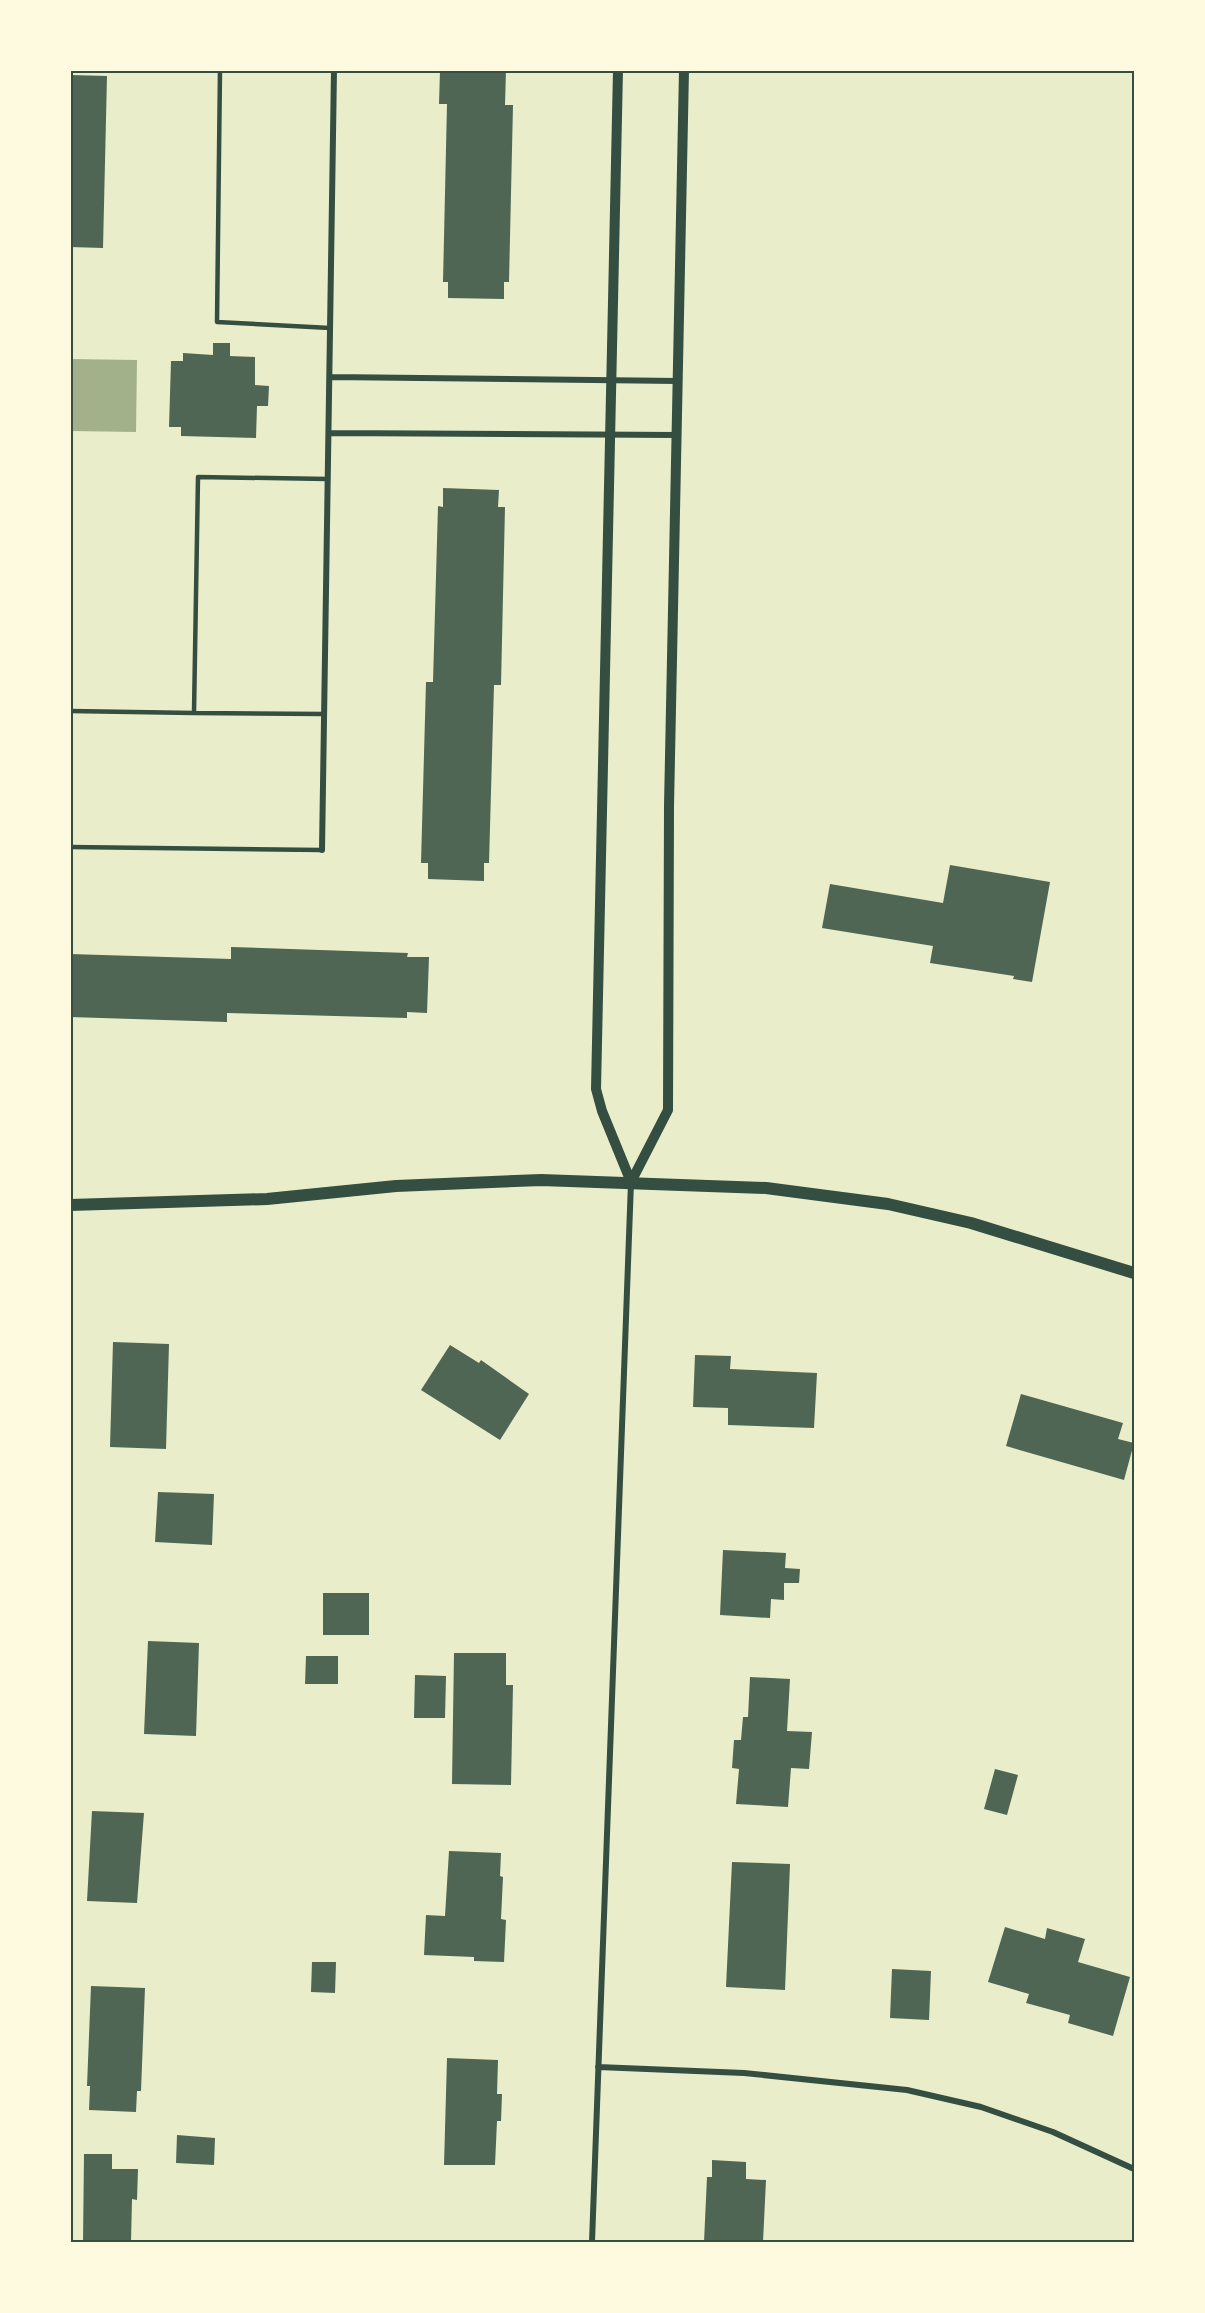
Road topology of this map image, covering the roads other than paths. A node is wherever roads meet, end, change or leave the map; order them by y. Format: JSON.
{"nodes":[{"id":1,"x":220,"y":70,"type":"edge"},
{"id":2,"x":334,"y":70,"type":"edge"},
{"id":3,"x":618,"y":70,"type":"edge"},
{"id":4,"x":684,"y":70,"type":"edge"},
{"id":5,"x":330,"y":328,"type":"junction"},
{"id":6,"x":331,"y":377,"type":"junction"},
{"id":7,"x":612,"y":380,"type":"junction"},
{"id":8,"x":679,"y":381,"type":"junction"},
{"id":9,"x":329,"y":433,"type":"junction"},
{"id":10,"x":611,"y":433,"type":"junction"},
{"id":11,"x":678,"y":435,"type":"junction"},
{"id":12,"x":328,"y":479,"type":"junction"},
{"id":13,"x":70,"y":711,"type":"edge"},
{"id":14,"x":194,"y":713,"type":"junction"},
{"id":15,"x":324,"y":714,"type":"junction"},
{"id":16,"x":70,"y":846,"type":"edge"},
{"id":17,"x":322,"y":850,"type":"joint"},
{"id":18,"x":631,"y":1182,"type":"junction"},
{"id":19,"x":70,"y":1205,"type":"edge"},
{"id":20,"x":1134,"y":1273,"type":"edge"},
{"id":21,"x":598,"y":2067,"type":"junction"},
{"id":22,"x":1134,"y":2169,"type":"edge"},
{"id":23,"x":592,"y":2242,"type":"edge"}],
"edges":[{"from":1,"to":5,"type":"lane"},
{"from":2,"to":5,"type":"street"},
{"from":3,"to":7,"type":"street"},
{"from":4,"to":8,"type":"street"},
{"from":5,"to":6,"type":"street"},
{"from":6,"to":7,"type":"street"},
{"from":6,"to":9,"type":"street"},
{"from":7,"to":8,"type":"street"},
{"from":7,"to":10,"type":"street"},
{"from":8,"to":11,"type":"street"},
{"from":9,"to":10,"type":"street"},
{"from":9,"to":12,"type":"street"},
{"from":10,"to":11,"type":"street"},
{"from":10,"to":18,"type":"street"},
{"from":11,"to":18,"type":"street"},
{"from":12,"to":14,"type":"lane"},
{"from":12,"to":15,"type":"street"},
{"from":13,"to":14,"type":"lane"},
{"from":14,"to":15,"type":"lane"},
{"from":15,"to":17,"type":"street"},
{"from":16,"to":17,"type":"lane"},
{"from":18,"to":19,"type":"main road"},
{"from":18,"to":20,"type":"main road"},
{"from":18,"to":21,"type":"street"},
{"from":21,"to":22,"type":"street"},
{"from":21,"to":23,"type":"street"}]}
